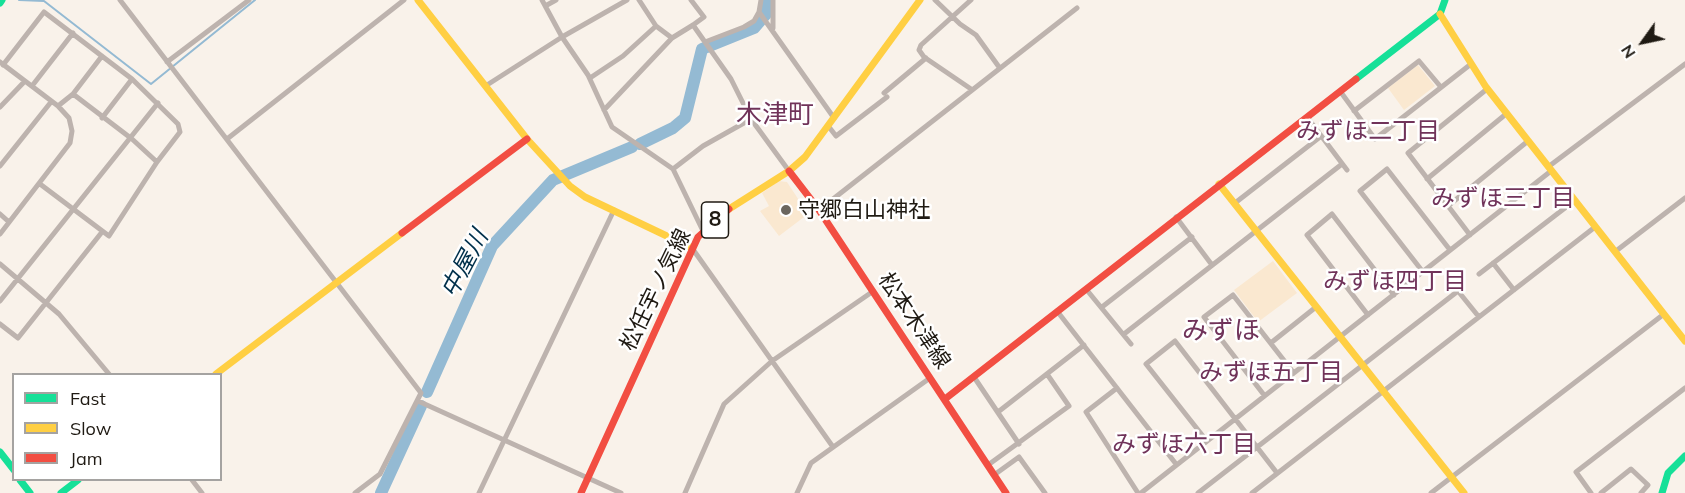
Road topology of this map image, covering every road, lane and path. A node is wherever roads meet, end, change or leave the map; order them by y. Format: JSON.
{"nodes":[{"id":1,"x":120,"y":0,"type":"edge"},
{"id":2,"x":249,"y":0,"type":"edge"},
{"id":3,"x":404,"y":0,"type":"edge"},
{"id":4,"x":418,"y":0,"type":"edge"},
{"id":5,"x":556,"y":0,"type":"edge"},
{"id":6,"x":627,"y":0,"type":"edge"},
{"id":7,"x":639,"y":0,"type":"edge"},
{"id":8,"x":691,"y":0,"type":"edge"},
{"id":9,"x":761,"y":0,"type":"edge"},
{"id":10,"x":773,"y":0,"type":"edge"},
{"id":11,"x":920,"y":0,"type":"edge"},
{"id":12,"x":935,"y":0,"type":"edge"},
{"id":13,"x":971,"y":0,"type":"edge"},
{"id":14,"x":1445,"y":0,"type":"edge"},
{"id":15,"x":544,"y":3,"type":"edge"},
{"id":16,"x":1077,"y":8,"type":"dead end"},
{"id":17,"x":1440,"y":14,"type":"junction"},
{"id":18,"x":762,"y":16,"type":"junction"},
{"id":19,"x":951,"y":16,"type":"junction"},
{"id":20,"x":693,"y":25,"type":"junction"},
{"id":21,"x":656,"y":26,"type":"junction"},
{"id":22,"x":773,"y":28,"type":"junction"},
{"id":23,"x":73,"y":33,"type":"junction"},
{"id":24,"x":562,"y":37,"type":"junction"},
{"id":25,"x":672,"y":38,"type":"junction"},
{"id":26,"x":708,"y":46,"type":"junction"},
{"id":27,"x":102,"y":56,"type":"junction"},
{"id":28,"x":926,"y":58,"type":"junction"},
{"id":29,"x":2,"y":63,"type":"edge"},
{"id":30,"x":1471,"y":64,"type":"junction"},
{"id":31,"x":1685,"y":64,"type":"edge"},
{"id":32,"x":169,"y":66,"type":"junction"},
{"id":33,"x":999,"y":67,"type":"junction"},
{"id":34,"x":590,"y":78,"type":"junction"},
{"id":35,"x":132,"y":79,"type":"junction"},
{"id":36,"x":25,"y":81,"type":"junction"},
{"id":37,"x":487,"y":85,"type":"junction"},
{"id":38,"x":32,"y":86,"type":"junction"},
{"id":39,"x":1440,"y":86,"type":"junction"},
{"id":40,"x":971,"y":89,"type":"junction"},
{"id":41,"x":1487,"y":89,"type":"junction"},
{"id":42,"x":1340,"y":91,"type":"junction"},
{"id":43,"x":73,"y":94,"type":"junction"},
{"id":44,"x":51,"y":102,"type":"junction"},
{"id":45,"x":158,"y":104,"type":"junction"},
{"id":46,"x":58,"y":106,"type":"junction"},
{"id":47,"x":0,"y":107,"type":"edge"},
{"id":48,"x":604,"y":110,"type":"junction"},
{"id":49,"x":1354,"y":111,"type":"junction"},
{"id":50,"x":1506,"y":114,"type":"junction"},
{"id":51,"x":1307,"y":117,"type":"junction"},
{"id":52,"x":102,"y":118,"type":"junction"},
{"id":53,"x":750,"y":119,"type":"junction"},
{"id":54,"x":835,"y":120,"type":"junction"},
{"id":55,"x":829,"y":127,"type":"junction"},
{"id":56,"x":1320,"y":137,"type":"junction"},
{"id":57,"x":132,"y":139,"type":"junction"},
{"id":58,"x":227,"y":139,"type":"junction"},
{"id":59,"x":527,"y":139,"type":"junction"},
{"id":60,"x":1528,"y":141,"type":"junction"},
{"id":61,"x":157,"y":162,"type":"junction"},
{"id":62,"x":1342,"y":164,"type":"junction"},
{"id":63,"x":0,"y":166,"type":"edge"},
{"id":64,"x":673,"y":169,"type":"junction"},
{"id":65,"x":1550,"y":169,"type":"junction"},
{"id":66,"x":1347,"y":170,"type":"dead end"},
{"id":67,"x":789,"y":171,"type":"junction"},
{"id":68,"x":1427,"y":178,"type":"junction"},
{"id":69,"x":40,"y":184,"type":"junction"},
{"id":70,"x":1219,"y":184,"type":"junction"},
{"id":71,"x":1685,"y":198,"type":"edge"},
{"id":72,"x":1574,"y":201,"type":"junction"},
{"id":73,"x":1235,"y":203,"type":"junction"},
{"id":74,"x":1448,"y":207,"type":"junction"},
{"id":75,"x":74,"y":208,"type":"junction"},
{"id":76,"x":614,"y":210,"type":"junction"},
{"id":77,"x":819,"y":210,"type":"junction"},
{"id":78,"x":0,"y":214,"type":"edge"},
{"id":79,"x":1176,"y":217,"type":"junction"},
{"id":80,"x":9,"y":222,"type":"junction"},
{"id":81,"x":1595,"y":227,"type":"junction"},
{"id":82,"x":703,"y":231,"type":"junction"},
{"id":83,"x":1257,"y":231,"type":"junction"},
{"id":84,"x":102,"y":232,"type":"junction"},
{"id":85,"x":0,"y":234,"type":"edge"},
{"id":86,"x":1470,"y":234,"type":"junction"},
{"id":87,"x":1192,"y":237,"type":"junction"},
{"id":88,"x":692,"y":248,"type":"junction"},
{"id":89,"x":1450,"y":250,"type":"junction"},
{"id":90,"x":1616,"y":251,"type":"junction"},
{"id":91,"x":1493,"y":263,"type":"junction"},
{"id":92,"x":0,"y":264,"type":"edge"},
{"id":93,"x":1212,"y":265,"type":"junction"},
{"id":94,"x":1423,"y":272,"type":"junction"},
{"id":95,"x":1479,"y":274,"type":"dead end"},
{"id":96,"x":18,"y":278,"type":"junction"},
{"id":97,"x":336,"y":283,"type":"junction"},
{"id":98,"x":1465,"y":285,"type":"dead end"},
{"id":99,"x":1086,"y":289,"type":"junction"},
{"id":100,"x":1514,"y":290,"type":"junction"},
{"id":101,"x":1458,"y":291,"type":"junction"},
{"id":102,"x":872,"y":292,"type":"junction"},
{"id":103,"x":1394,"y":295,"type":"junction"},
{"id":104,"x":0,"y":301,"type":"edge"},
{"id":105,"x":47,"y":302,"type":"junction"},
{"id":106,"x":1102,"y":307,"type":"junction"},
{"id":107,"x":1316,"y":307,"type":"junction"},
{"id":108,"x":1057,"y":311,"type":"junction"},
{"id":109,"x":1664,"y":314,"type":"junction"},
{"id":110,"x":1368,"y":315,"type":"junction"},
{"id":111,"x":1479,"y":317,"type":"junction"},
{"id":112,"x":0,"y":324,"type":"edge"},
{"id":113,"x":1682,"y":330,"type":"edge"},
{"id":114,"x":1124,"y":334,"type":"junction"},
{"id":115,"x":1339,"y":336,"type":"junction"},
{"id":116,"x":1685,"y":341,"type":"edge"},
{"id":117,"x":1272,"y":342,"type":"junction"},
{"id":118,"x":1131,"y":344,"type":"dead end"},
{"id":119,"x":1084,"y":345,"type":"junction"},
{"id":120,"x":772,"y":361,"type":"junction"},
{"id":121,"x":1362,"y":364,"type":"junction"},
{"id":122,"x":1293,"y":372,"type":"junction"},
{"id":123,"x":107,"y":373,"type":"edge"},
{"id":124,"x":219,"y":373,"type":"edge"},
{"id":125,"x":1047,"y":374,"type":"junction"},
{"id":126,"x":974,"y":377,"type":"junction"},
{"id":127,"x":930,"y":378,"type":"junction"},
{"id":128,"x":1117,"y":388,"type":"junction"},
{"id":129,"x":1685,"y":388,"type":"edge"},
{"id":130,"x":1382,"y":392,"type":"junction"},
{"id":131,"x":1264,"y":395,"type":"junction"},
{"id":132,"x":945,"y":399,"type":"junction"},
{"id":133,"x":418,"y":401,"type":"junction"},
{"id":134,"x":998,"y":412,"type":"junction"},
{"id":135,"x":1235,"y":418,"type":"junction"},
{"id":136,"x":503,"y":440,"type":"junction"},
{"id":137,"x":1206,"y":440,"type":"junction"},
{"id":138,"x":1018,"y":444,"type":"junction"},
{"id":139,"x":833,"y":447,"type":"junction"},
{"id":140,"x":1258,"y":447,"type":"junction"},
{"id":141,"x":0,"y":453,"type":"edge"},
{"id":142,"x":1685,"y":456,"type":"edge"},
{"id":143,"x":1176,"y":464,"type":"junction"},
{"id":144,"x":988,"y":465,"type":"junction"},
{"id":145,"x":12,"y":468,"type":"edge"},
{"id":146,"x":1278,"y":473,"type":"junction"},
{"id":147,"x":994,"y":475,"type":"junction"},
{"id":148,"x":1452,"y":477,"type":"junction"},
{"id":149,"x":588,"y":478,"type":"junction"},
{"id":150,"x":21,"y":481,"type":"edge"},
{"id":151,"x":77,"y":481,"type":"edge"},
{"id":152,"x":193,"y":481,"type":"edge"},
{"id":153,"x":1041,"y":492,"type":"edge"},
{"id":154,"x":30,"y":493,"type":"edge"},
{"id":155,"x":61,"y":493,"type":"edge"},
{"id":156,"x":202,"y":493,"type":"edge"},
{"id":157,"x":355,"y":493,"type":"edge"},
{"id":158,"x":479,"y":493,"type":"edge"},
{"id":159,"x":581,"y":493,"type":"edge"},
{"id":160,"x":621,"y":493,"type":"edge"},
{"id":161,"x":685,"y":493,"type":"edge"},
{"id":162,"x":797,"y":493,"type":"edge"},
{"id":163,"x":1006,"y":493,"type":"edge"},
{"id":164,"x":1139,"y":493,"type":"edge"},
{"id":165,"x":1198,"y":493,"type":"edge"},
{"id":166,"x":1252,"y":493,"type":"edge"},
{"id":167,"x":1431,"y":493,"type":"edge"},
{"id":168,"x":1464,"y":493,"type":"edge"},
{"id":169,"x":1591,"y":493,"type":"edge"},
{"id":170,"x":1601,"y":493,"type":"edge"},
{"id":171,"x":1641,"y":493,"type":"edge"},
{"id":172,"x":1662,"y":493,"type":"edge"}],
"edges":[{"from":1,"to":32,"type":"street"},
{"from":2,"to":32,"type":"street"},
{"from":3,"to":58,"type":"street"},
{"from":4,"to":37,"type":"street"},
{"from":5,"to":15,"type":"street"},
{"from":6,"to":24,"type":"street"},
{"from":7,"to":21,"type":"street"},
{"from":8,"to":20,"type":"street"},
{"from":9,"to":18,"type":"street"},
{"from":10,"to":22,"type":"street"},
{"from":11,"to":54,"type":"street","name":"松任宇ノ気線","number":"8"},
{"from":12,"to":19,"type":"street"},
{"from":13,"to":19,"type":"street"},
{"from":14,"to":17,"type":"street"},
{"from":15,"to":24,"type":"street"},
{"from":16,"to":33,"type":"street"},
{"from":17,"to":30,"type":"street"},
{"from":17,"to":42,"type":"street"},
{"from":18,"to":22,"type":"street"},
{"from":18,"to":26,"type":"street"},
{"from":19,"to":28,"type":"street"},
{"from":19,"to":33,"type":"street"},
{"from":20,"to":25,"type":"street"},
{"from":20,"to":26,"type":"street"},
{"from":21,"to":25,"type":"street"},
{"from":21,"to":34,"type":"street"},
{"from":22,"to":54,"type":"street"},
{"from":23,"to":27,"type":"street"},
{"from":23,"to":29,"type":"street"},
{"from":23,"to":38,"type":"street"},
{"from":24,"to":34,"type":"street"},
{"from":24,"to":37,"type":"street"},
{"from":25,"to":48,"type":"street"},
{"from":26,"to":53,"type":"street"},
{"from":27,"to":35,"type":"street"},
{"from":27,"to":43,"type":"street"},
{"from":28,"to":40,"type":"street"},
{"from":28,"to":55,"type":"street"},
{"from":29,"to":36,"type":"street"},
{"from":30,"to":39,"type":"street"},
{"from":30,"to":41,"type":"street"},
{"from":31,"to":65,"type":"street"},
{"from":32,"to":58,"type":"street"},
{"from":33,"to":40,"type":"street"},
{"from":34,"to":48,"type":"street"},
{"from":35,"to":45,"type":"street"},
{"from":35,"to":52,"type":"street"},
{"from":36,"to":38,"type":"street"},
{"from":36,"to":47,"type":"street"},
{"from":37,"to":59,"type":"street"},
{"from":38,"to":44,"type":"street"},
{"from":39,"to":49,"type":"street"},
{"from":39,"to":49,"type":"street"},
{"from":40,"to":77,"type":"street"},
{"from":41,"to":50,"type":"street"},
{"from":41,"to":68,"type":"street"},
{"from":42,"to":49,"type":"street"},
{"from":42,"to":51,"type":"street"},
{"from":43,"to":46,"type":"street"},
{"from":43,"to":52,"type":"street"},
{"from":44,"to":46,"type":"street"},
{"from":44,"to":63,"type":"street"},
{"from":45,"to":57,"type":"street"},
{"from":45,"to":61,"type":"street"},
{"from":46,"to":69,"type":"street"},
{"from":48,"to":64,"type":"street"},
{"from":50,"to":60,"type":"street"},
{"from":50,"to":68,"type":"street"},
{"from":51,"to":56,"type":"street"},
{"from":51,"to":70,"type":"street"},
{"from":52,"to":57,"type":"street"},
{"from":53,"to":64,"type":"street"},
{"from":53,"to":67,"type":"street"},
{"from":54,"to":55,"type":"street","name":"松任宇ノ気線","number":"8"},
{"from":55,"to":67,"type":"street","name":"松任宇ノ気線","number":"8"},
{"from":56,"to":62,"type":"street"},
{"from":56,"to":73,"type":"street"},
{"from":57,"to":61,"type":"street"},
{"from":57,"to":75,"type":"street"},
{"from":58,"to":97,"type":"street"},
{"from":59,"to":76,"type":"street"},
{"from":59,"to":97,"type":"street"},
{"from":60,"to":65,"type":"street"},
{"from":60,"to":74,"type":"street"},
{"from":61,"to":84,"type":"street"},
{"from":62,"to":66,"type":"street"},
{"from":62,"to":83,"type":"street"},
{"from":64,"to":82,"type":"street"},
{"from":65,"to":72,"type":"street"},
{"from":65,"to":86,"type":"street"},
{"from":67,"to":77,"type":"street","name":"松本木津線"},
{"from":67,"to":82,"type":"street","name":"松任宇ノ気線","number":"8"},
{"from":68,"to":74,"type":"street"},
{"from":69,"to":75,"type":"street"},
{"from":69,"to":80,"type":"street"},
{"from":70,"to":73,"type":"street"},
{"from":70,"to":79,"type":"street"},
{"from":71,"to":90,"type":"street"},
{"from":72,"to":81,"type":"street"},
{"from":72,"to":91,"type":"street"},
{"from":73,"to":83,"type":"street"},
{"from":74,"to":86,"type":"street"},
{"from":75,"to":84,"type":"street"},
{"from":75,"to":96,"type":"street"},
{"from":76,"to":88,"type":"street"},
{"from":76,"to":136,"type":"street"},
{"from":77,"to":102,"type":"street","name":"松本木津線"},
{"from":78,"to":80,"type":"street"},
{"from":79,"to":87,"type":"street"},
{"from":79,"to":99,"type":"street"},
{"from":80,"to":85,"type":"street"},
{"from":81,"to":90,"type":"street"},
{"from":81,"to":100,"type":"street"},
{"from":82,"to":88,"type":"street","name":"松任宇ノ気線","number":"8"},
{"from":83,"to":93,"type":"street"},
{"from":83,"to":107,"type":"street"},
{"from":84,"to":105,"type":"street"},
{"from":86,"to":89,"type":"street"},
{"from":87,"to":93,"type":"street"},
{"from":87,"to":106,"type":"street"},
{"from":88,"to":120,"type":"street"},
{"from":88,"to":149,"type":"street","name":"松任宇ノ気線","number":"8"},
{"from":89,"to":94,"type":"street"},
{"from":89,"to":94,"type":"street"},
{"from":90,"to":109,"type":"street"},
{"from":91,"to":95,"type":"street"},
{"from":91,"to":100,"type":"street"},
{"from":92,"to":96,"type":"street"},
{"from":93,"to":114,"type":"street"},
{"from":94,"to":103,"type":"street"},
{"from":96,"to":104,"type":"street"},
{"from":96,"to":105,"type":"street"},
{"from":97,"to":124,"type":"street"},
{"from":97,"to":133,"type":"street"},
{"from":98,"to":101,"type":"street"},
{"from":99,"to":106,"type":"street"},
{"from":99,"to":108,"type":"street"},
{"from":100,"to":111,"type":"street"},
{"from":101,"to":111,"type":"street"},
{"from":101,"to":121,"type":"street"},
{"from":102,"to":120,"type":"street"},
{"from":102,"to":127,"type":"street","name":"松本木津線"},
{"from":103,"to":110,"type":"street"},
{"from":103,"to":110,"type":"street"},
{"from":105,"to":112,"type":"street"},
{"from":105,"to":123,"type":"street"},
{"from":106,"to":114,"type":"street"},
{"from":107,"to":115,"type":"street"},
{"from":107,"to":117,"type":"street"},
{"from":108,"to":119,"type":"street"},
{"from":108,"to":126,"type":"street"},
{"from":109,"to":113,"type":"street"},
{"from":109,"to":148,"type":"street"},
{"from":110,"to":115,"type":"street"},
{"from":111,"to":130,"type":"street"},
{"from":113,"to":116,"type":"street"},
{"from":114,"to":118,"type":"street"},
{"from":115,"to":121,"type":"street"},
{"from":115,"to":122,"type":"street"},
{"from":117,"to":122,"type":"street"},
{"from":117,"to":131,"type":"street"},
{"from":119,"to":125,"type":"street"},
{"from":119,"to":128,"type":"street"},
{"from":120,"to":139,"type":"street"},
{"from":120,"to":161,"type":"street"},
{"from":121,"to":130,"type":"street"},
{"from":121,"to":140,"type":"street"},
{"from":122,"to":131,"type":"street"},
{"from":125,"to":134,"type":"street"},
{"from":125,"to":138,"type":"street"},
{"from":126,"to":132,"type":"street"},
{"from":126,"to":134,"type":"street"},
{"from":127,"to":132,"type":"street","name":"松本木津線"},
{"from":127,"to":139,"type":"street"},
{"from":128,"to":143,"type":"street"},
{"from":128,"to":164,"type":"street"},
{"from":129,"to":169,"type":"street"},
{"from":130,"to":146,"type":"street"},
{"from":130,"to":148,"type":"street"},
{"from":131,"to":135,"type":"street"},
{"from":132,"to":144,"type":"street","name":"松本木津線"},
{"from":133,"to":136,"type":"street"},
{"from":133,"to":157,"type":"street"},
{"from":134,"to":138,"type":"street"},
{"from":135,"to":137,"type":"street"},
{"from":135,"to":137,"type":"street"},
{"from":135,"to":140,"type":"street"},
{"from":136,"to":149,"type":"street"},
{"from":136,"to":158,"type":"street"},
{"from":137,"to":143,"type":"street"},
{"from":138,"to":144,"type":"street"},
{"from":139,"to":162,"type":"street"},
{"from":140,"to":146,"type":"street"},
{"from":140,"to":165,"type":"street"},
{"from":141,"to":145,"type":"street"},
{"from":142,"to":172,"type":"street"},
{"from":143,"to":164,"type":"street"},
{"from":144,"to":147,"type":"street","name":"松本木津線"},
{"from":146,"to":166,"type":"street"},
{"from":147,"to":153,"type":"street"},
{"from":147,"to":163,"type":"street","name":"松本木津線"},
{"from":148,"to":167,"type":"street"},
{"from":148,"to":168,"type":"street"},
{"from":149,"to":159,"type":"street","name":"松任宇ノ気線","number":"8"},
{"from":149,"to":160,"type":"street"},
{"from":150,"to":154,"type":"street"},
{"from":151,"to":155,"type":"street"},
{"from":152,"to":156,"type":"street"},
{"from":170,"to":171,"type":"street"}]}
